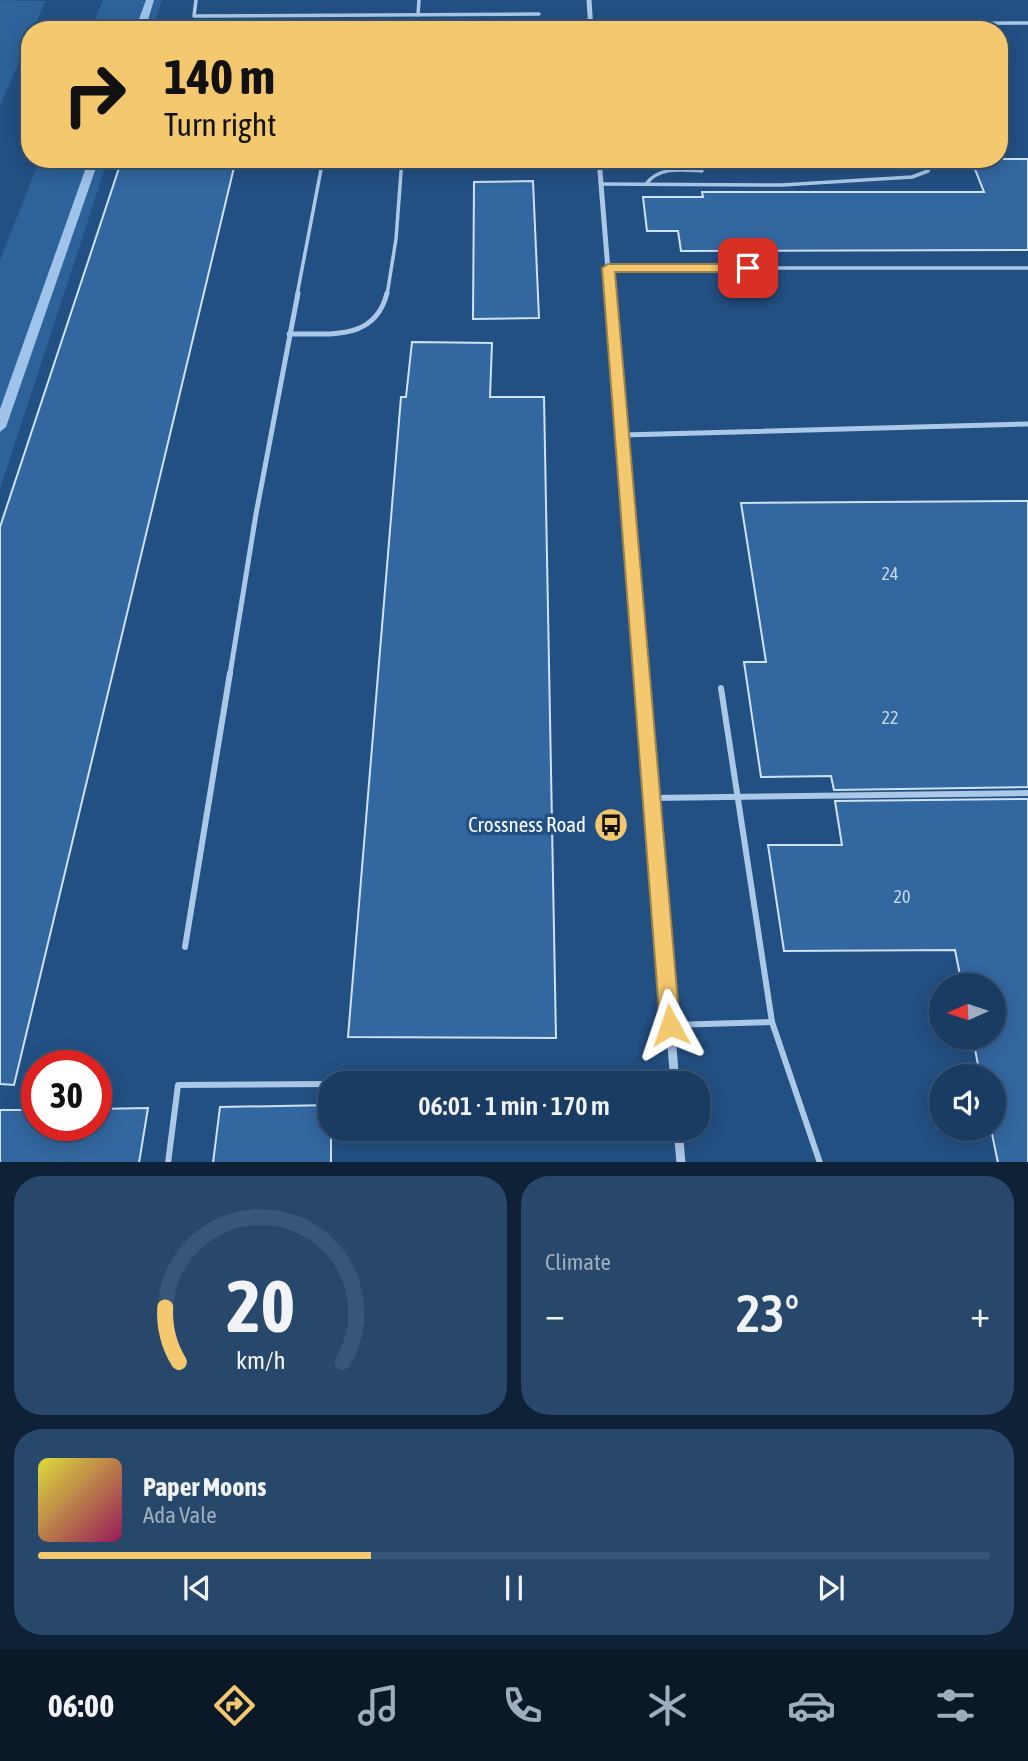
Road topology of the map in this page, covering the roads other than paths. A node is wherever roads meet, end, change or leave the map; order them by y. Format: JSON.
{"nodes":[{"id":1,"x":197,"y":0,"type":"edge"},
{"id":2,"x":419,"y":0,"type":"edge"},
{"id":3,"x":589,"y":0,"type":"edge"},
{"id":4,"x":538,"y":14,"type":"dead end"},
{"id":5,"x":418,"y":15,"type":"junction"},
{"id":6,"x":590,"y":21,"type":"edge"},
{"id":7,"x":1008,"y":23,"type":"edge"},
{"id":8,"x":1028,"y":23,"type":"edge"},
{"id":9,"x":321,"y":168,"type":"edge"},
{"id":10,"x":401,"y":168,"type":"edge"},
{"id":11,"x":600,"y":168,"type":"edge"},
{"id":12,"x":929,"y":168,"type":"edge"},
{"id":13,"x":702,"y":171,"type":"dead end"},
{"id":14,"x":602,"y":184,"type":"junction"},
{"id":15,"x":646,"y":184,"type":"junction"},
{"id":16,"x":608,"y":268,"type":"junction"},
{"id":17,"x":1028,"y":268,"type":"edge"},
{"id":18,"x":289,"y":334,"type":"junction"},
{"id":19,"x":1028,"y":424,"type":"edge"},
{"id":20,"x":623,"y":435,"type":"junction"},
{"id":21,"x":721,"y":688,"type":"dead end"},
{"id":22,"x":1028,"y":793,"type":"edge"},
{"id":23,"x":736,"y":797,"type":"junction"},
{"id":24,"x":652,"y":798,"type":"junction"},
{"id":25,"x":185,"y":947,"type":"dead end"},
{"id":26,"x":772,"y":1023,"type":"junction"},
{"id":27,"x":670,"y":1025,"type":"junction"},
{"id":28,"x":674,"y":1071,"type":"edge"},
{"id":29,"x":318,"y":1084,"type":"edge"},
{"id":30,"x":679,"y":1141,"type":"edge"},
{"id":31,"x":168,"y":1162,"type":"edge"},
{"id":32,"x":681,"y":1162,"type":"edge"},
{"id":33,"x":820,"y":1162,"type":"edge"}],
"edges":[{"from":1,"to":5,"type":"lane"},
{"from":2,"to":5,"type":"lane"},
{"from":3,"to":6,"type":"street"},
{"from":4,"to":5,"type":"lane"},
{"from":7,"to":8,"type":"lane"},
{"from":9,"to":18,"type":"lane"},
{"from":10,"to":18,"type":"lane"},
{"from":11,"to":14,"type":"street"},
{"from":12,"to":15,"type":"lane"},
{"from":13,"to":15,"type":"lane"},
{"from":14,"to":15,"type":"lane"},
{"from":14,"to":16,"type":"street"},
{"from":16,"to":17,"type":"lane"},
{"from":16,"to":20,"type":"street"},
{"from":18,"to":25,"type":"lane"},
{"from":19,"to":20,"type":"lane"},
{"from":20,"to":24,"type":"street"},
{"from":21,"to":23,"type":"lane"},
{"from":22,"to":23,"type":"lane"},
{"from":23,"to":24,"type":"lane"},
{"from":23,"to":26,"type":"lane"},
{"from":24,"to":27,"type":"street"},
{"from":26,"to":27,"type":"lane"},
{"from":26,"to":33,"type":"lane"},
{"from":27,"to":28,"type":"street"},
{"from":29,"to":31,"type":"lane"},
{"from":30,"to":32,"type":"street"}]}
